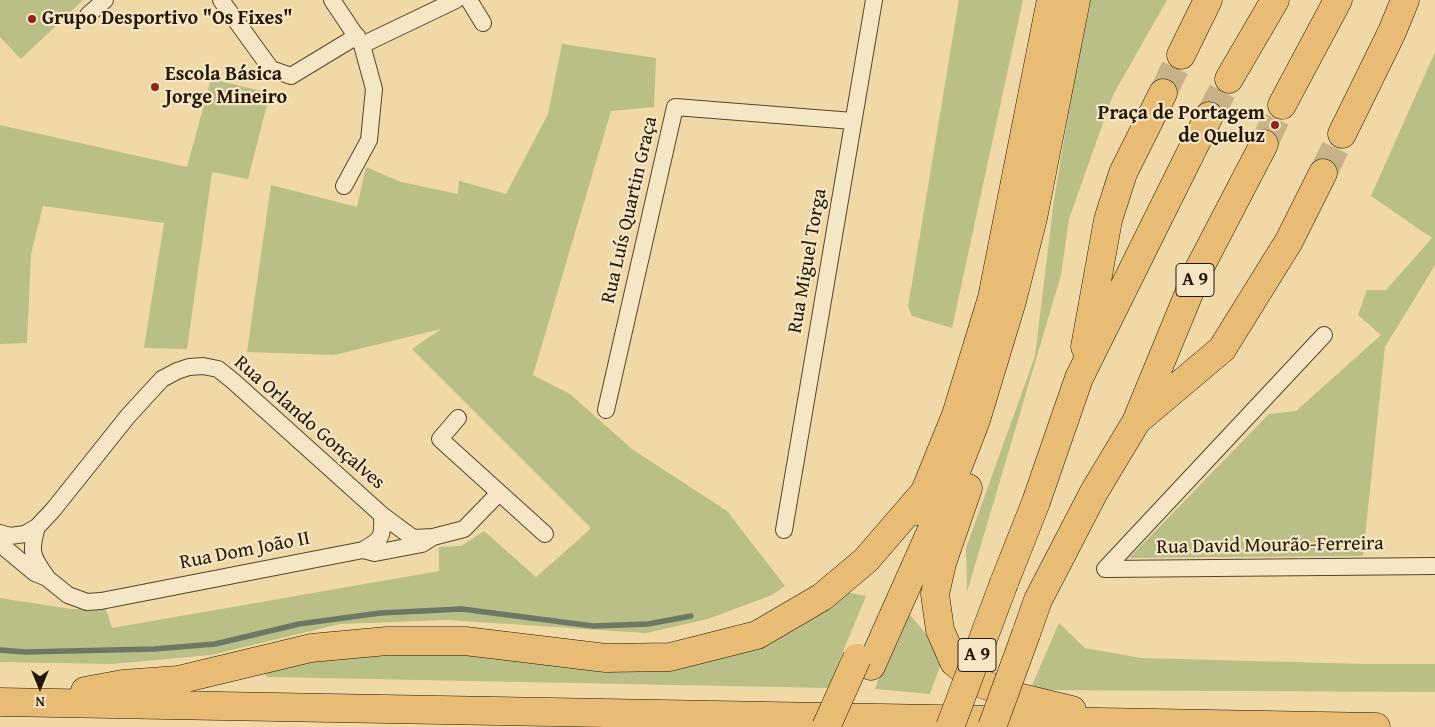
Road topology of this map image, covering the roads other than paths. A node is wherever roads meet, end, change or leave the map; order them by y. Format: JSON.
{"nodes":[{"id":1,"x":105,"y":0,"type":"edge"},
{"id":2,"x":221,"y":0,"type":"edge"},
{"id":3,"x":332,"y":0,"type":"edge"},
{"id":4,"x":456,"y":0,"type":"edge"},
{"id":5,"x":469,"y":0,"type":"edge"},
{"id":6,"x":874,"y":0,"type":"edge"},
{"id":7,"x":1051,"y":0,"type":"edge"},
{"id":8,"x":1076,"y":0,"type":"edge"},
{"id":9,"x":1208,"y":0,"type":"edge"},
{"id":10,"x":1275,"y":0,"type":"edge"},
{"id":11,"x":1338,"y":0,"type":"edge"},
{"id":12,"x":1405,"y":0,"type":"edge"},
{"id":13,"x":88,"y":15,"type":"dead end"},
{"id":14,"x":483,"y":23,"type":"dead end"},
{"id":15,"x":359,"y":41,"type":"junction"},
{"id":16,"x":1181,"y":55,"type":"tunnel mouth"},
{"id":17,"x":1229,"y":79,"type":"tunnel mouth"},
{"id":18,"x":1163,"y":93,"type":"tunnel mouth"},
{"id":19,"x":1282,"y":105,"type":"tunnel mouth"},
{"id":20,"x":1209,"y":116,"type":"tunnel mouth"},
{"id":21,"x":853,"y":121,"type":"junction"},
{"id":22,"x":1342,"y":134,"type":"tunnel mouth"},
{"id":23,"x":1264,"y":144,"type":"tunnel mouth"},
{"id":24,"x":1323,"y":173,"type":"tunnel mouth"},
{"id":25,"x":344,"y":186,"type":"dead end"},
{"id":26,"x":1033,"y":218,"type":"junction"},
{"id":27,"x":1324,"y":335,"type":"dead end"},
{"id":28,"x":1079,"y":378,"type":"junction"},
{"id":29,"x":606,"y":410,"type":"dead end"},
{"id":30,"x":458,"y":418,"type":"dead end"},
{"id":31,"x":1136,"y":422,"type":"junction"},
{"id":32,"x":499,"y":493,"type":"junction"},
{"id":33,"x":923,"y":494,"type":"junction"},
{"id":34,"x":382,"y":515,"type":"junction"},
{"id":35,"x":37,"y":527,"type":"junction"},
{"id":36,"x":784,"y":530,"type":"dead end"},
{"id":37,"x":0,"y":533,"type":"edge"},
{"id":38,"x":545,"y":534,"type":"dead end"},
{"id":39,"x":433,"y":537,"type":"junction"},
{"id":40,"x":0,"y":544,"type":"edge"},
{"id":41,"x":363,"y":550,"type":"junction"},
{"id":42,"x":1435,"y":566,"type":"edge"},
{"id":43,"x":47,"y":578,"type":"junction"},
{"id":44,"x":864,"y":662,"type":"junction"},
{"id":45,"x":12,"y":702,"type":"edge"},
{"id":46,"x":1122,"y":723,"type":"junction"},
{"id":47,"x":826,"y":727,"type":"edge"},
{"id":48,"x":844,"y":727,"type":"edge"},
{"id":49,"x":950,"y":727,"type":"edge"},
{"id":50,"x":992,"y":727,"type":"edge"},
{"id":51,"x":1376,"y":727,"type":"edge"}],
"edges":[{"from":1,"to":13,"type":"street"},
{"from":2,"to":15,"type":"street"},
{"from":3,"to":15,"type":"street"},
{"from":4,"to":15,"type":"street"},
{"from":5,"to":14,"type":"street"},
{"from":6,"to":21,"type":"street","name":"Rua Miguel Torga"},
{"from":7,"to":33,"type":"highway"},
{"from":8,"to":26,"type":"highway"},
{"from":9,"to":16,"type":"highway"},
{"from":10,"to":17,"type":"highway"},
{"from":11,"to":19,"type":"highway"},
{"from":12,"to":22,"type":"highway"},
{"from":15,"to":25,"type":"street"},
{"from":18,"to":28,"type":"highway"},
{"from":20,"to":28,"type":"highway","number":"A 9"},
{"from":21,"to":29,"type":"street","name":"Rua Luís Quartin Graça"},
{"from":21,"to":36,"type":"street","name":"Rua Miguel Torga"},
{"from":23,"to":31,"type":"highway","number":"A 9"},
{"from":24,"to":31,"type":"highway"},
{"from":26,"to":44,"type":"highway"},
{"from":26,"to":46,"type":"highway"},
{"from":27,"to":42,"type":"street","name":"Rua David Mourão-Ferreira"},
{"from":28,"to":49,"type":"highway","number":"A 9","bridge":true},
{"from":30,"to":32,"type":"street"},
{"from":31,"to":50,"type":"highway","number":"A 9","bridge":true},
{"from":32,"to":38,"type":"street"},
{"from":32,"to":39,"type":"street","name":"Rua Dom João II"},
{"from":33,"to":44,"type":"highway"},
{"from":33,"to":45,"type":"highway"},
{"from":34,"to":35,"type":"street","name":"Rua Orlando Gonçalves"},
{"from":34,"to":39,"type":"street","name":"Rua Orlando Gonçalves"},
{"from":34,"to":41,"type":"street","name":"Rua Orlando Gonçalves"},
{"from":35,"to":37,"type":"street","name":"Rua Orlando Gonçalves"},
{"from":35,"to":43,"type":"street"},
{"from":39,"to":41,"type":"street","name":"Rua Dom João II"},
{"from":40,"to":43,"type":"street","name":"Rua Dom João II"},
{"from":41,"to":43,"type":"street","name":"Rua Dom João II"},
{"from":44,"to":47,"type":"highway","bridge":true},
{"from":44,"to":48,"type":"highway"},
{"from":45,"to":46,"type":"highway"},
{"from":46,"to":51,"type":"highway"}]}
